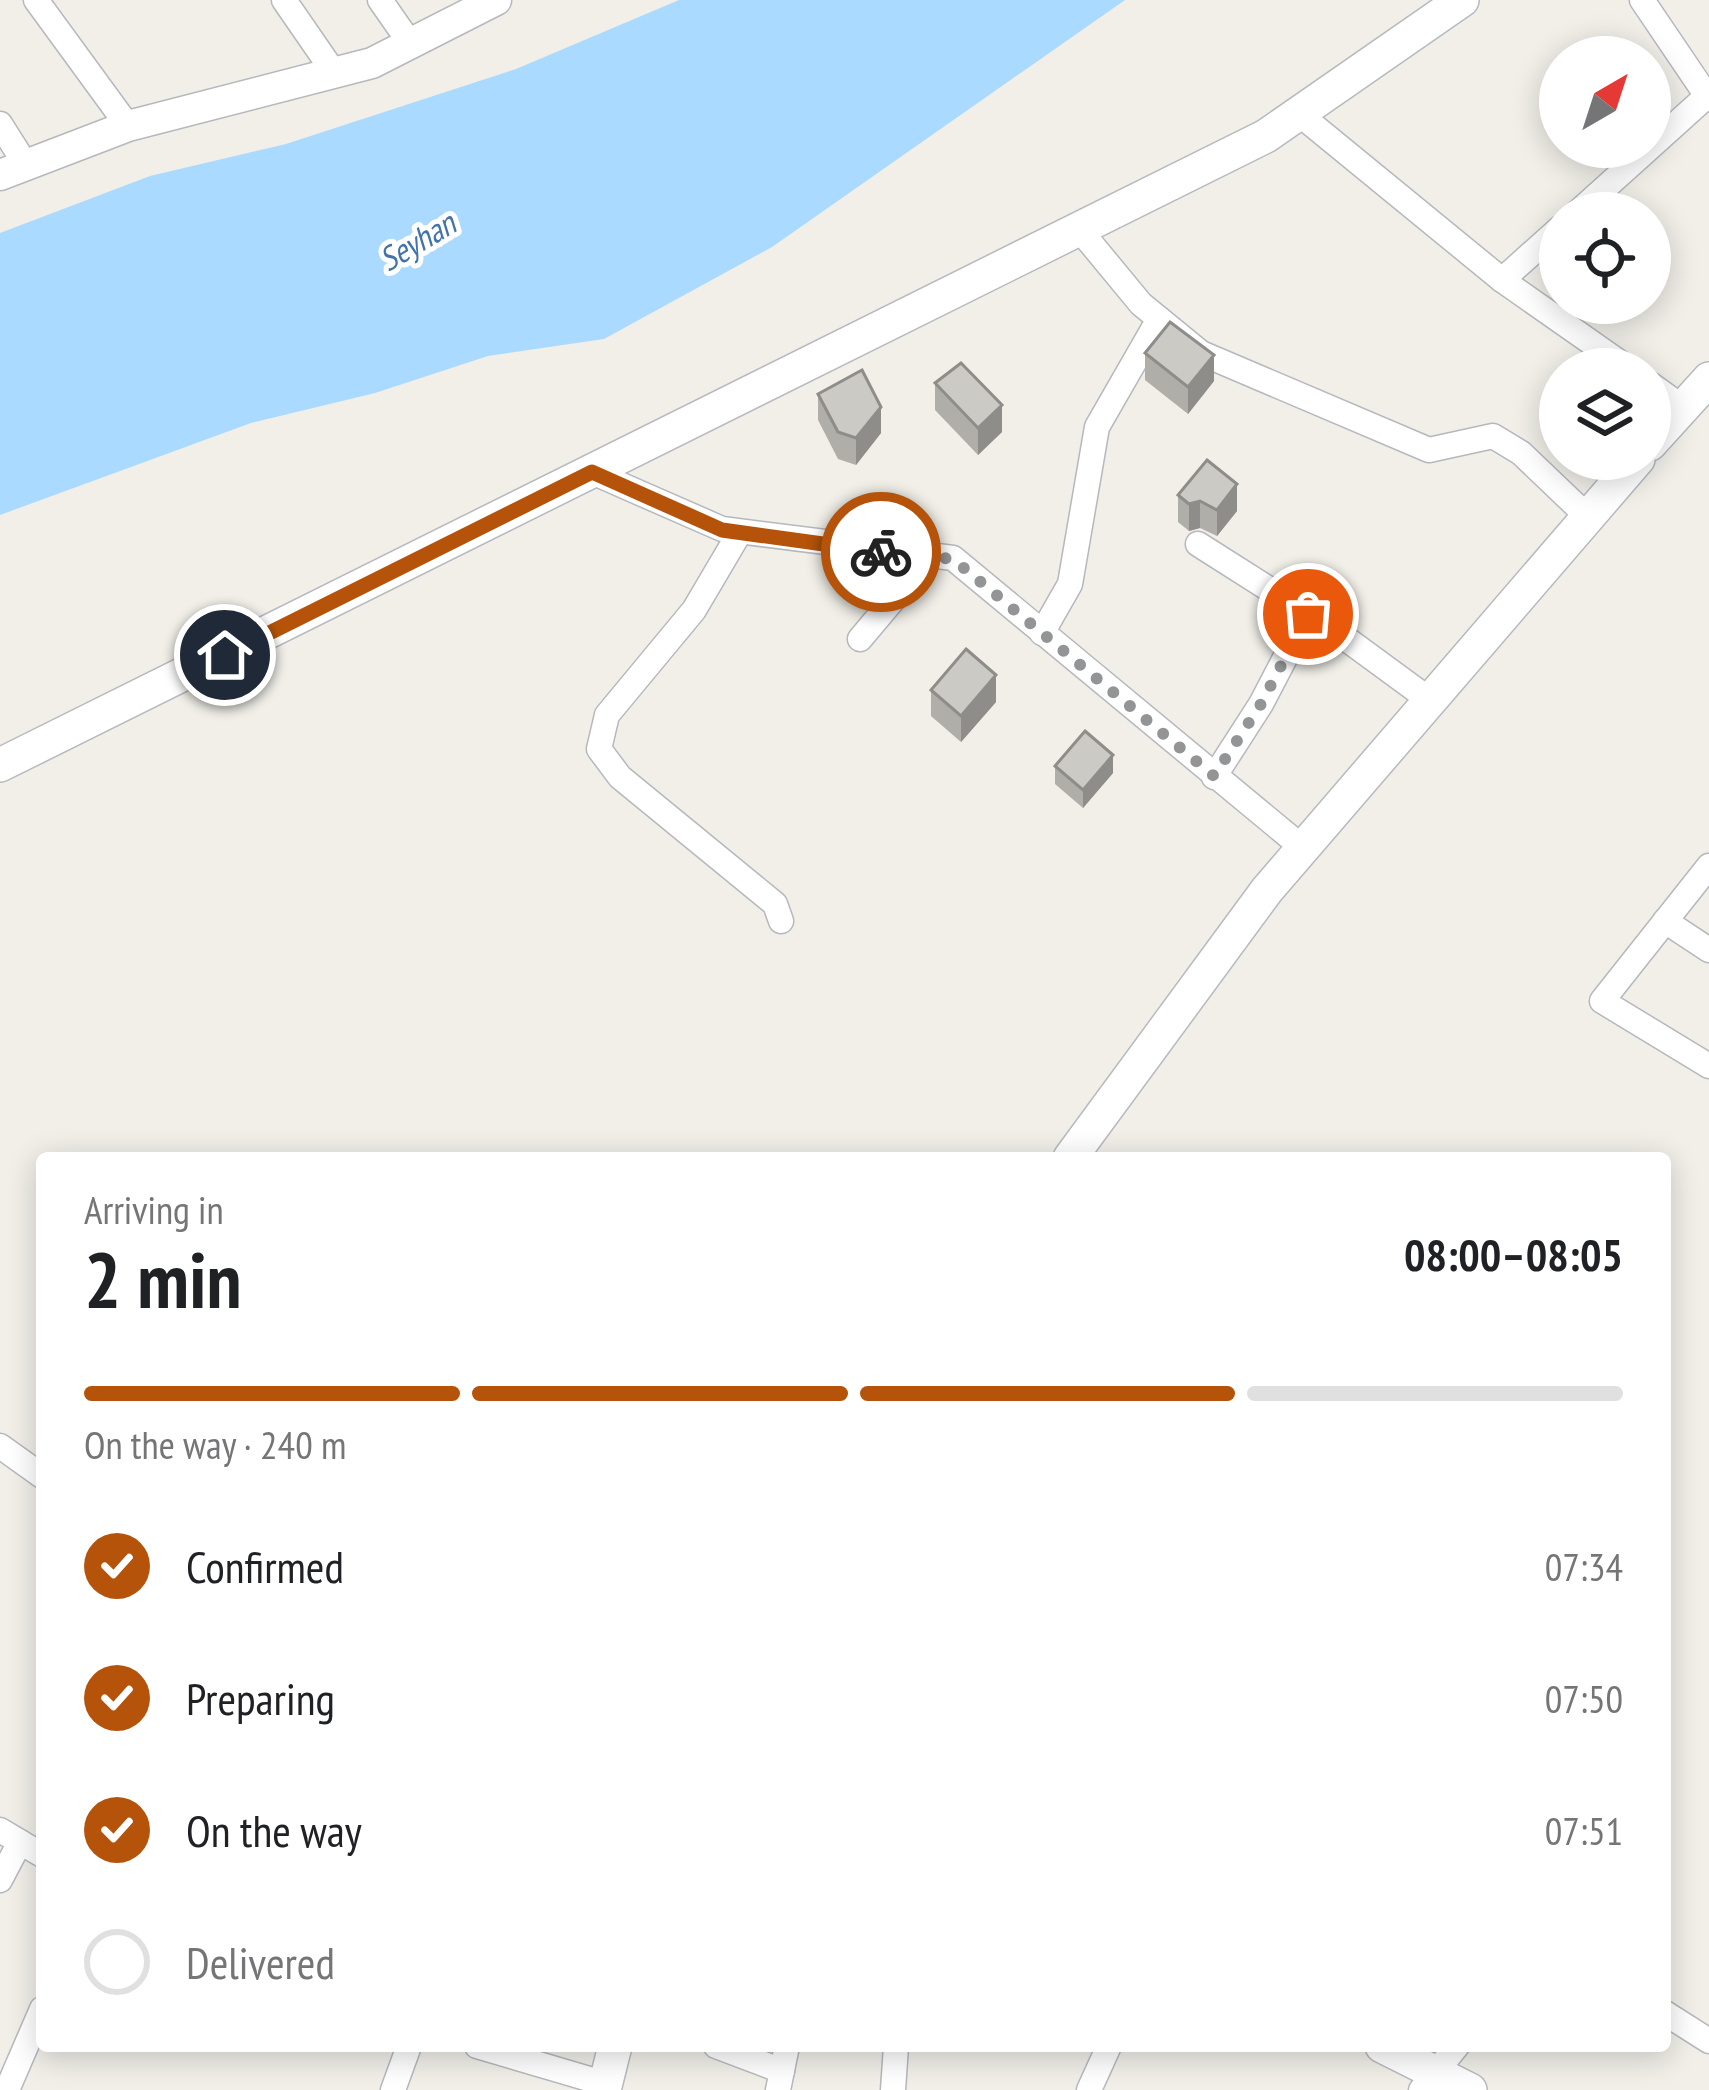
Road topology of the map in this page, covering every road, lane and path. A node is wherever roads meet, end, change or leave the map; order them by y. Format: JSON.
{"nodes":[{"id":1,"x":36,"y":0,"type":"edge"},
{"id":2,"x":284,"y":0,"type":"edge"},
{"id":3,"x":380,"y":0,"type":"edge"},
{"id":4,"x":1462,"y":0,"type":"edge"},
{"id":5,"x":1642,"y":0,"type":"edge"},
{"id":6,"x":485,"y":2,"type":"edge"},
{"id":7,"x":410,"y":43,"type":"junction"},
{"id":8,"x":335,"y":74,"type":"junction"},
{"id":9,"x":1708,"y":98,"type":"edge"},
{"id":10,"x":1298,"y":113,"type":"junction"},
{"id":11,"x":0,"y":124,"type":"edge"},
{"id":12,"x":128,"y":127,"type":"junction"},
{"id":13,"x":13,"y":170,"type":"edge"},
{"id":14,"x":1601,"y":192,"type":"edge"},
{"id":15,"x":1079,"y":229,"type":"junction"},
{"id":16,"x":1539,"y":247,"type":"edge"},
{"id":17,"x":1502,"y":280,"type":"junction"},
{"id":18,"x":1159,"y":319,"type":"junction"},
{"id":19,"x":1599,"y":348,"type":"edge"},
{"id":20,"x":1709,"y":379,"type":"edge"},
{"id":21,"x":1671,"y":398,"type":"edge"},
{"id":22,"x":1682,"y":406,"type":"junction"},
{"id":23,"x":1671,"y":419,"type":"edge"},
{"id":24,"x":592,"y":472,"type":"junction"},
{"id":25,"x":1619,"y":480,"type":"edge"},
{"id":26,"x":1588,"y":517,"type":"junction"},
{"id":27,"x":740,"y":532,"type":"junction"},
{"id":28,"x":1198,"y":544,"type":"dead end"},
{"id":29,"x":929,"y":556,"type":"junction"},
{"id":30,"x":1308,"y":614,"type":"junction"},
{"id":31,"x":1042,"y":633,"type":"junction"},
{"id":32,"x":860,"y":639,"type":"dead end"},
{"id":33,"x":1430,"y":701,"type":"junction"},
{"id":34,"x":0,"y":765,"type":"edge"},
{"id":35,"x":1214,"y":776,"type":"junction"},
{"id":36,"x":1303,"y":848,"type":"junction"},
{"id":37,"x":1709,"y":866,"type":"edge"},
{"id":38,"x":781,"y":921,"type":"dead end"},
{"id":39,"x":1665,"y":921,"type":"junction"},
{"id":40,"x":1709,"y":950,"type":"edge"},
{"id":41,"x":1709,"y":1066,"type":"edge"},
{"id":42,"x":1074,"y":1152,"type":"edge"},
{"id":43,"x":0,"y":1446,"type":"edge"},
{"id":44,"x":36,"y":1472,"type":"edge"},
{"id":45,"x":21,"y":1842,"type":"edge"},
{"id":46,"x":0,"y":1880,"type":"edge"},
{"id":47,"x":1671,"y":2017,"type":"edge"},
{"id":48,"x":36,"y":2023,"type":"edge"},
{"id":49,"x":1709,"y":2041,"type":"edge"},
{"id":50,"x":407,"y":2052,"type":"edge"},
{"id":51,"x":495,"y":2052,"type":"edge"},
{"id":52,"x":614,"y":2052,"type":"edge"},
{"id":53,"x":733,"y":2052,"type":"edge"},
{"id":54,"x":896,"y":2052,"type":"edge"},
{"id":55,"x":1106,"y":2052,"type":"edge"},
{"id":56,"x":1439,"y":2052,"type":"edge"},
{"id":57,"x":1410,"y":2062,"type":"edge"},
{"id":58,"x":782,"y":2069,"type":"edge"},
{"id":59,"x":605,"y":2087,"type":"edge"},
{"id":60,"x":7,"y":2090,"type":"edge"},
{"id":61,"x":393,"y":2090,"type":"edge"},
{"id":62,"x":893,"y":2090,"type":"edge"},
{"id":63,"x":1089,"y":2090,"type":"edge"},
{"id":64,"x":1470,"y":2090,"type":"edge"}],
"edges":[{"from":1,"to":12,"type":"street"},
{"from":2,"to":8,"type":"street"},
{"from":3,"to":7,"type":"street"},
{"from":4,"to":10,"type":"main road"},
{"from":5,"to":9,"type":"street"},
{"from":6,"to":7,"type":"street"},
{"from":7,"to":8,"type":"street"},
{"from":8,"to":12,"type":"street"},
{"from":9,"to":14,"type":"street"},
{"from":10,"to":15,"type":"main road"},
{"from":10,"to":17,"type":"street"},
{"from":11,"to":13,"type":"street"},
{"from":12,"to":13,"type":"street"},
{"from":15,"to":18,"type":"street"},
{"from":15,"to":24,"type":"main road"},
{"from":16,"to":17,"type":"street"},
{"from":17,"to":19,"type":"street"},
{"from":18,"to":26,"type":"street"},
{"from":18,"to":31,"type":"street"},
{"from":20,"to":22,"type":"main road"},
{"from":21,"to":22,"type":"street"},
{"from":22,"to":23,"type":"main road"},
{"from":24,"to":27,"type":"street"},
{"from":24,"to":34,"type":"main road"},
{"from":25,"to":26,"type":"main road"},
{"from":26,"to":33,"type":"main road"},
{"from":27,"to":29,"type":"street"},
{"from":27,"to":38,"type":"street"},
{"from":28,"to":30,"type":"street"},
{"from":29,"to":31,"type":"street"},
{"from":29,"to":32,"type":"street"},
{"from":30,"to":33,"type":"street"},
{"from":30,"to":35,"type":"street"},
{"from":31,"to":35,"type":"street"},
{"from":33,"to":36,"type":"main road"},
{"from":35,"to":36,"type":"street"},
{"from":36,"to":42,"type":"main road"},
{"from":37,"to":39,"type":"street"},
{"from":39,"to":40,"type":"street"},
{"from":39,"to":41,"type":"street"},
{"from":43,"to":44,"type":"street"},
{"from":45,"to":46,"type":"street"},
{"from":47,"to":49,"type":"street"},
{"from":48,"to":60,"type":"street"},
{"from":50,"to":61,"type":"street"},
{"from":51,"to":59,"type":"street"},
{"from":52,"to":59,"type":"main road"},
{"from":53,"to":58,"type":"street"},
{"from":54,"to":62,"type":"street"},
{"from":55,"to":63,"type":"street"},
{"from":56,"to":57,"type":"street"},
{"from":57,"to":64,"type":"main road"}]}
